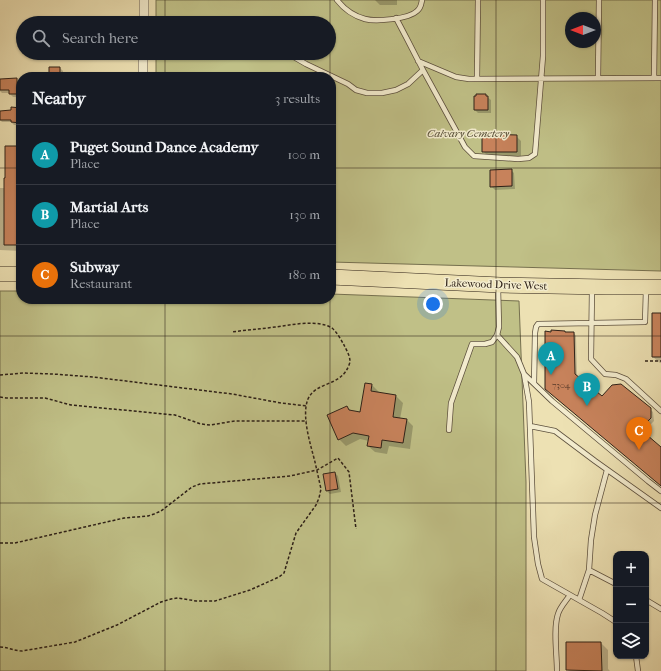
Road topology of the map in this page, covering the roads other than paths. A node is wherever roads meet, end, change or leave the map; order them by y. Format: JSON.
{"nodes":[{"id":1,"x":144,"y":0,"type":"edge"},
{"id":2,"x":337,"y":0,"type":"edge"},
{"id":3,"x":422,"y":0,"type":"edge"},
{"id":4,"x":478,"y":0,"type":"edge"},
{"id":5,"x":543,"y":0,"type":"edge"},
{"id":6,"x":599,"y":0,"type":"edge"},
{"id":7,"x":655,"y":0,"type":"edge"},
{"id":8,"x":144,"y":16,"type":"edge"},
{"id":9,"x":396,"y":18,"type":"junction"},
{"id":10,"x":143,"y":60,"type":"edge"},
{"id":11,"x":299,"y":60,"type":"edge"},
{"id":12,"x":418,"y":61,"type":"junction"},
{"id":13,"x":423,"y":70,"type":"junction"},
{"id":14,"x":143,"y":72,"type":"edge"},
{"id":15,"x":323,"y":72,"type":"edge"},
{"id":16,"x":336,"y":78,"type":"edge"},
{"id":17,"x":541,"y":78,"type":"junction"},
{"id":18,"x":598,"y":78,"type":"junction"},
{"id":19,"x":654,"y":78,"type":"junction"},
{"id":20,"x":661,"y":78,"type":"edge"},
{"id":21,"x":477,"y":79,"type":"junction"},
{"id":22,"x":0,"y":274,"type":"edge"},
{"id":23,"x":16,"y":274,"type":"edge"},
{"id":24,"x":336,"y":277,"type":"edge"},
{"id":25,"x":498,"y":285,"type":"junction"},
{"id":26,"x":592,"y":287,"type":"junction"},
{"id":27,"x":654,"y":287,"type":"edge"},
{"id":28,"x":591,"y":322,"type":"junction"},
{"id":29,"x":497,"y":336,"type":"junction"},
{"id":30,"x":524,"y":374,"type":"junction"},
{"id":31,"x":534,"y":383,"type":"junction"},
{"id":32,"x":661,"y":411,"type":"edge"},
{"id":33,"x":530,"y":426,"type":"junction"},
{"id":34,"x":449,"y":430,"type":"dead end"},
{"id":35,"x":607,"y":470,"type":"junction"},
{"id":36,"x":661,"y":491,"type":"edge"},
{"id":37,"x":661,"y":508,"type":"edge"},
{"id":38,"x":589,"y":570,"type":"junction"},
{"id":39,"x":613,"y":582,"type":"edge"},
{"id":40,"x":570,"y":595,"type":"junction"},
{"id":41,"x":579,"y":600,"type":"junction"},
{"id":42,"x":649,"y":602,"type":"edge"},
{"id":43,"x":661,"y":608,"type":"edge"},
{"id":44,"x":613,"y":620,"type":"edge"},
{"id":45,"x":636,"y":659,"type":"edge"},
{"id":46,"x":557,"y":671,"type":"edge"},
{"id":47,"x":638,"y":671,"type":"edge"}],
"edges":[{"from":1,"to":8,"type":"street"},
{"from":2,"to":9,"type":"lane"},
{"from":3,"to":9,"type":"lane"},
{"from":4,"to":21,"type":"lane"},
{"from":5,"to":17,"type":"lane"},
{"from":6,"to":18,"type":"lane"},
{"from":7,"to":19,"type":"lane"},
{"from":9,"to":12,"type":"lane"},
{"from":10,"to":14,"type":"street"},
{"from":11,"to":15,"type":"lane"},
{"from":12,"to":13,"type":"lane"},
{"from":12,"to":21,"type":"lane"},
{"from":13,"to":16,"type":"lane"},
{"from":13,"to":17,"type":"lane"},
{"from":17,"to":18,"type":"lane"},
{"from":17,"to":21,"type":"lane"},
{"from":18,"to":19,"type":"lane"},
{"from":19,"to":20,"type":"lane"},
{"from":22,"to":23,"type":"main road"},
{"from":24,"to":25,"type":"main road","name":"Lakewood Drive West"},
{"from":25,"to":26,"type":"main road","name":"Lakewood Drive West"},
{"from":25,"to":29,"type":"lane"},
{"from":26,"to":27,"type":"main road","name":"Lakewood Drive West"},
{"from":26,"to":28,"type":"lane"},
{"from":27,"to":28,"type":"lane"},
{"from":28,"to":31,"type":"lane"},
{"from":28,"to":32,"type":"lane"},
{"from":29,"to":30,"type":"lane"},
{"from":29,"to":34,"type":"lane"},
{"from":30,"to":31,"type":"lane"},
{"from":30,"to":33,"type":"lane"},
{"from":31,"to":36,"type":"lane"},
{"from":33,"to":35,"type":"lane"},
{"from":33,"to":40,"type":"lane"},
{"from":35,"to":37,"type":"lane"},
{"from":35,"to":38,"type":"lane"},
{"from":38,"to":39,"type":"lane"},
{"from":38,"to":41,"type":"lane"},
{"from":40,"to":41,"type":"lane"},
{"from":40,"to":46,"type":"lane"},
{"from":41,"to":44,"type":"lane"},
{"from":42,"to":43,"type":"lane"},
{"from":45,"to":47,"type":"lane"}]}
